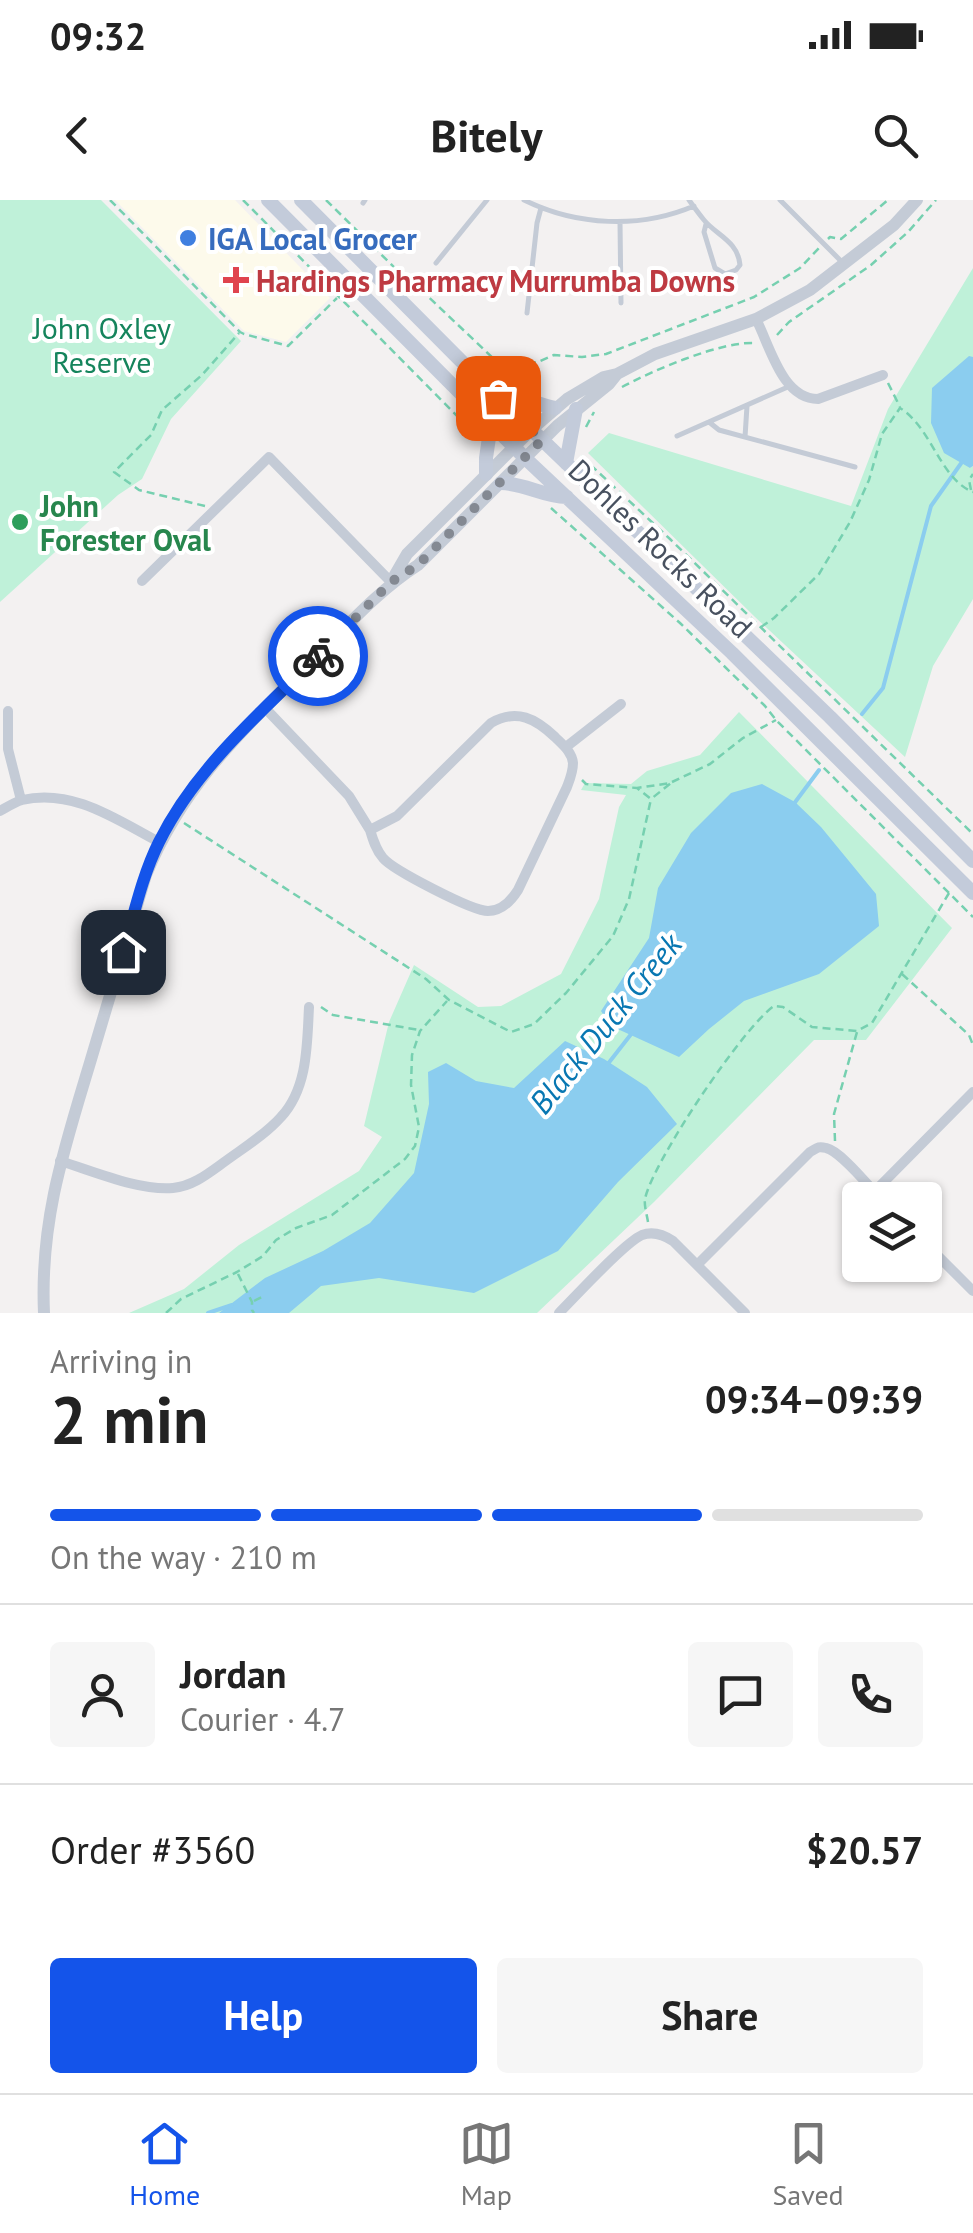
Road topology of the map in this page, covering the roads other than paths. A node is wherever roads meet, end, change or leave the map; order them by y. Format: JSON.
{"nodes":[{"id":1,"x":268,"y":200,"type":"edge"},
{"id":2,"x":300,"y":200,"type":"edge"},
{"id":3,"x":487,"y":200,"type":"edge"},
{"id":4,"x":524,"y":200,"type":"edge"},
{"id":5,"x":780,"y":200,"type":"edge"},
{"id":6,"x":917,"y":200,"type":"edge"},
{"id":7,"x":691,"y":203,"type":"edge"},
{"id":8,"x":541,"y":208,"type":"junction"},
{"id":9,"x":620,"y":222,"type":"junction"},
{"id":10,"x":706,"y":224,"type":"junction"},
{"id":11,"x":436,"y":263,"type":"dead end"},
{"id":12,"x":844,"y":264,"type":"junction"},
{"id":13,"x":622,"y":303,"type":"dead end"},
{"id":14,"x":526,"y":314,"type":"dead end"},
{"id":15,"x":756,"y":319,"type":"junction"},
{"id":16,"x":616,"y":374,"type":"junction"},
{"id":17,"x":883,"y":375,"type":"road end"},
{"id":18,"x":478,"y":379,"type":"junction"},
{"id":19,"x":790,"y":386,"type":"junction"},
{"id":20,"x":747,"y":406,"type":"junction"},
{"id":21,"x":556,"y":408,"type":"junction"},
{"id":22,"x":576,"y":410,"type":"junction"},
{"id":23,"x":709,"y":422,"type":"junction"},
{"id":24,"x":492,"y":424,"type":"junction"},
{"id":25,"x":536,"y":435,"type":"junction"},
{"id":26,"x":677,"y":436,"type":"dead end"},
{"id":27,"x":744,"y":437,"type":"junction"},
{"id":28,"x":514,"y":446,"type":"junction"},
{"id":29,"x":526,"y":458,"type":"junction"},
{"id":30,"x":566,"y":463,"type":"junction"},
{"id":31,"x":855,"y":467,"type":"dead end"},
{"id":32,"x":486,"y":474,"type":"junction"},
{"id":33,"x":501,"y":483,"type":"junction"},
{"id":34,"x":567,"y":496,"type":"junction"},
{"id":35,"x":142,"y":582,"type":"dead end"},
{"id":36,"x":391,"y":582,"type":"junction"},
{"id":37,"x":621,"y":704,"type":"dead end"},
{"id":38,"x":265,"y":708,"type":"junction"},
{"id":39,"x":8,"y":711,"type":"dead end"},
{"id":40,"x":830,"y":717,"type":"junction"},
{"id":41,"x":814,"y":734,"type":"junction"},
{"id":42,"x":566,"y":747,"type":"junction"},
{"id":43,"x":21,"y":800,"type":"junction"},
{"id":44,"x":0,"y":811,"type":"edge"},
{"id":45,"x":370,"y":830,"type":"junction"},
{"id":46,"x":159,"y":842,"type":"junction"},
{"id":47,"x":973,"y":860,"type":"edge"},
{"id":48,"x":973,"y":893,"type":"edge"},
{"id":49,"x":308,"y":1007,"type":"road end"},
{"id":50,"x":973,"y":1092,"type":"edge"},
{"id":51,"x":60,"y":1161,"type":"junction"},
{"id":52,"x":864,"y":1182,"type":"edge"},
{"id":53,"x":891,"y":1182,"type":"edge"},
{"id":54,"x":942,"y":1260,"type":"edge"},
{"id":55,"x":698,"y":1264,"type":"junction"},
{"id":56,"x":973,"y":1291,"type":"edge"},
{"id":57,"x":44,"y":1313,"type":"edge"},
{"id":58,"x":560,"y":1313,"type":"edge"},
{"id":59,"x":744,"y":1313,"type":"edge"}],
"edges":[{"from":1,"to":24,"type":"main road","name":"Dohles Rocks Road"},
{"from":2,"to":18,"type":"main road","name":"Dohles Rocks Road"},
{"from":3,"to":11,"type":"lane"},
{"from":4,"to":8,"type":"lane"},
{"from":5,"to":12,"type":"lane"},
{"from":6,"to":12,"type":"street"},
{"from":7,"to":9,"type":"lane"},
{"from":7,"to":10,"type":"lane"},
{"from":8,"to":9,"type":"lane"},
{"from":8,"to":14,"type":"lane"},
{"from":9,"to":13,"type":"lane"},
{"from":10,"to":10,"type":"lane"},
{"from":12,"to":15,"type":"street"},
{"from":15,"to":16,"type":"street"},
{"from":15,"to":19,"type":"street"},
{"from":16,"to":21,"type":"street"},
{"from":16,"to":22,"type":"street"},
{"from":17,"to":19,"type":"street"},
{"from":18,"to":21,"type":"main road"},
{"from":18,"to":25,"type":"main road","name":"Dohles Rocks Road"},
{"from":19,"to":20,"type":"lane"},
{"from":20,"to":23,"type":"lane"},
{"from":20,"to":27,"type":"lane"},
{"from":21,"to":25,"type":"street"},
{"from":22,"to":25,"type":"street"},
{"from":22,"to":30,"type":"main road"},
{"from":23,"to":26,"type":"lane"},
{"from":23,"to":27,"type":"lane"},
{"from":24,"to":28,"type":"main road","name":"Dohles Rocks Road"},
{"from":24,"to":32,"type":"main road"},
{"from":25,"to":28,"type":"street"},
{"from":25,"to":29,"type":"street"},
{"from":25,"to":30,"type":"main road","name":"Dohles Rocks Road"},
{"from":27,"to":31,"type":"lane"},
{"from":28,"to":29,"type":"main road","name":"Dohles Rocks Road"},
{"from":28,"to":32,"type":"street"},
{"from":29,"to":33,"type":"street"},
{"from":29,"to":34,"type":"main road","name":"Dohles Rocks Road"},
{"from":30,"to":40,"type":"main road","name":"Dohles Rocks Road"},
{"from":32,"to":36,"type":"street"},
{"from":33,"to":34,"type":"main road"},
{"from":33,"to":36,"type":"street"},
{"from":34,"to":41,"type":"main road","name":"Dohles Rocks Road"},
{"from":35,"to":36,"type":"street"},
{"from":36,"to":38,"type":"street"},
{"from":37,"to":42,"type":"street"},
{"from":38,"to":45,"type":"street"},
{"from":38,"to":46,"type":"street"},
{"from":39,"to":43,"type":"street"},
{"from":40,"to":41,"type":"lane"},
{"from":40,"to":47,"type":"main road","name":"Dohles Rocks Road"},
{"from":41,"to":48,"type":"main road","name":"Dohles Rocks Road"},
{"from":42,"to":45,"type":"street"},
{"from":42,"to":45,"type":"street"},
{"from":43,"to":44,"type":"street"},
{"from":43,"to":46,"type":"street"},
{"from":46,"to":51,"type":"street"},
{"from":49,"to":51,"type":"street"},
{"from":50,"to":53,"type":"street"},
{"from":51,"to":57,"type":"street"},
{"from":52,"to":55,"type":"street"},
{"from":54,"to":56,"type":"street"},
{"from":55,"to":58,"type":"street"},
{"from":55,"to":59,"type":"street"}]}
